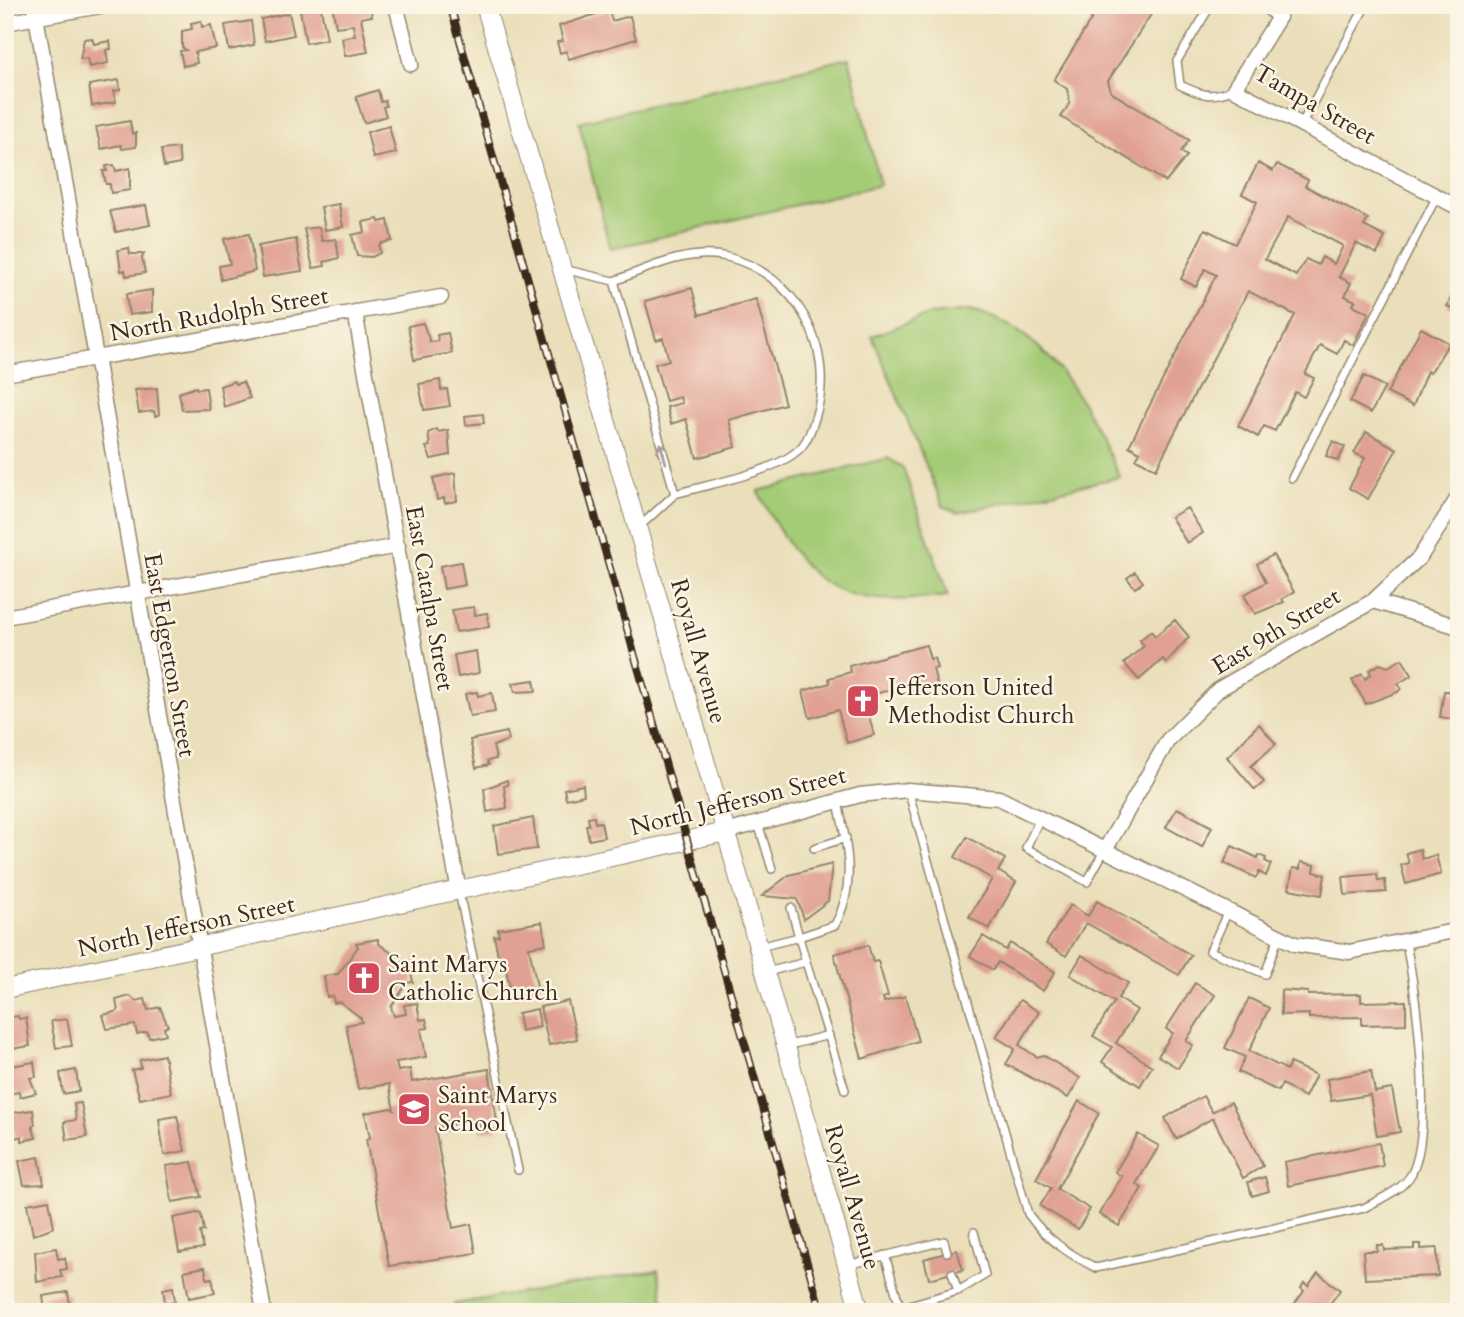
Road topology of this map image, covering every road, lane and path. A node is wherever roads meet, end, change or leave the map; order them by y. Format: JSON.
{"nodes":[{"id":1,"x":106,"y":5,"type":"edge"},
{"id":2,"x":396,"y":5,"type":"edge"},
{"id":3,"x":485,"y":5,"type":"edge"},
{"id":4,"x":1212,"y":5,"type":"edge"},
{"id":5,"x":1266,"y":5,"type":"edge"},
{"id":6,"x":1366,"y":5,"type":"edge"},
{"id":7,"x":36,"y":12,"type":"edge"},
{"id":8,"x":5,"y":23,"type":"edge"},
{"id":9,"x":411,"y":64,"type":"dead end"},
{"id":10,"x":1234,"y":89,"type":"junction"},
{"id":11,"x":1301,"y":125,"type":"junction"},
{"id":12,"x":1437,"y":196,"type":"junction"},
{"id":13,"x":1459,"y":208,"type":"edge"},
{"id":14,"x":562,"y":269,"type":"junction"},
{"id":15,"x":614,"y":281,"type":"junction"},
{"id":16,"x":441,"y":297,"type":"dead end"},
{"id":17,"x":355,"y":312,"type":"junction"},
{"id":18,"x":96,"y":359,"type":"junction"},
{"id":19,"x":5,"y":374,"type":"edge"},
{"id":20,"x":1292,"y":478,"type":"dead end"},
{"id":21,"x":675,"y":494,"type":"junction"},
{"id":22,"x":1459,"y":496,"type":"edge"},
{"id":23,"x":638,"y":529,"type":"junction"},
{"id":24,"x":398,"y":546,"type":"junction"},
{"id":25,"x":136,"y":592,"type":"junction"},
{"id":26,"x":1373,"y":601,"type":"junction"},
{"id":27,"x":5,"y":617,"type":"edge"},
{"id":28,"x":1459,"y":626,"type":"edge"},
{"id":29,"x":908,"y":790,"type":"junction"},
{"id":30,"x":838,"y":801,"type":"junction"},
{"id":31,"x":1040,"y":818,"type":"junction"},
{"id":32,"x":758,"y":823,"type":"junction"},
{"id":33,"x":726,"y":832,"type":"junction"},
{"id":34,"x":846,"y":838,"type":"junction"},
{"id":35,"x":814,"y":848,"type":"dead end"},
{"id":36,"x":1105,"y":850,"type":"junction"},
{"id":37,"x":772,"y":869,"type":"dead end"},
{"id":38,"x":459,"y":892,"type":"junction"},
{"id":39,"x":791,"y":908,"type":"dead end"},
{"id":40,"x":1228,"y":911,"type":"junction"},
{"id":41,"x":1459,"y":930,"type":"edge"},
{"id":42,"x":1279,"y":936,"type":"junction"},
{"id":43,"x":799,"y":937,"type":"junction"},
{"id":44,"x":1406,"y":943,"type":"junction"},
{"id":45,"x":199,"y":948,"type":"junction"},
{"id":46,"x":758,"y":948,"type":"junction"},
{"id":47,"x":806,"y":962,"type":"junction"},
{"id":48,"x":765,"y":973,"type":"junction"},
{"id":49,"x":5,"y":989,"type":"edge"},
{"id":50,"x":829,"y":1035,"type":"junction"},
{"id":51,"x":786,"y":1046,"type":"junction"},
{"id":52,"x":845,"y":1090,"type":"dead end"},
{"id":53,"x":518,"y":1170,"type":"dead end"},
{"id":54,"x":974,"y":1232,"type":"dead end"},
{"id":55,"x":947,"y":1252,"type":"dead end"},
{"id":56,"x":885,"y":1255,"type":"junction"},
{"id":57,"x":847,"y":1265,"type":"junction"},
{"id":58,"x":952,"y":1273,"type":"dead end"},
{"id":59,"x":958,"y":1291,"type":"junction"},
{"id":60,"x":900,"y":1307,"type":"junction"},
{"id":61,"x":264,"y":1312,"type":"edge"},
{"id":62,"x":860,"y":1312,"type":"edge"},
{"id":63,"x":885,"y":1312,"type":"edge"}],
"edges":[{"from":1,"to":7,"type":"street"},
{"from":2,"to":9,"type":"street"},
{"from":3,"to":14,"type":"street","name":"Royall Avenue"},
{"from":4,"to":10,"type":"lane"},
{"from":5,"to":10,"type":"street","name":"Tampa Street"},
{"from":6,"to":11,"type":"lane"},
{"from":7,"to":8,"type":"street"},
{"from":7,"to":18,"type":"street","name":"East Edgerton Street"},
{"from":10,"to":11,"type":"street","name":"Tampa Street"},
{"from":11,"to":12,"type":"street","name":"Tampa Street"},
{"from":12,"to":13,"type":"street","name":"Tampa Street"},
{"from":12,"to":20,"type":"lane"},
{"from":14,"to":15,"type":"lane"},
{"from":14,"to":23,"type":"street","name":"Royall Avenue"},
{"from":21,"to":15,"type":"lane","one_way":true},
{"from":15,"to":21,"type":"lane"},
{"from":16,"to":17,"type":"street","name":"North Rudolph Street"},
{"from":17,"to":18,"type":"street","name":"North Rudolph Street"},
{"from":17,"to":24,"type":"street","name":"East Catalpa Street"},
{"from":18,"to":19,"type":"street","name":"North Rudolph Street"},
{"from":18,"to":25,"type":"street","name":"East Edgerton Street"},
{"from":21,"to":23,"type":"lane"},
{"from":22,"to":26,"type":"street","name":"East 9th Street"},
{"from":23,"to":33,"type":"street","name":"Royall Avenue"},
{"from":24,"to":25,"type":"street"},
{"from":24,"to":38,"type":"street","name":"East Catalpa Street"},
{"from":25,"to":27,"type":"street"},
{"from":25,"to":45,"type":"street","name":"East Edgerton Street"},
{"from":26,"to":28,"type":"street"},
{"from":26,"to":36,"type":"street","name":"East 9th Street"},
{"from":29,"to":30,"type":"street","name":"North Jefferson Street"},
{"from":29,"to":31,"type":"street","name":"North Jefferson Street"},
{"from":29,"to":44,"type":"lane"},
{"from":30,"to":32,"type":"street","name":"North Jefferson Street"},
{"from":30,"to":34,"type":"lane"},
{"from":31,"to":36,"type":"street","name":"North Jefferson Street"},
{"from":31,"to":36,"type":"lane"},
{"from":32,"to":33,"type":"street","name":"North Jefferson Street"},
{"from":32,"to":37,"type":"lane"},
{"from":33,"to":38,"type":"street","name":"North Jefferson Street"},
{"from":33,"to":46,"type":"street","name":"Royall Avenue"},
{"from":34,"to":35,"type":"lane"},
{"from":34,"to":43,"type":"lane"},
{"from":36,"to":40,"type":"street","name":"North Jefferson Street"},
{"from":38,"to":45,"type":"street","name":"North Jefferson Street"},
{"from":38,"to":53,"type":"lane"},
{"from":39,"to":43,"type":"lane"},
{"from":40,"to":42,"type":"street","name":"North Jefferson Street"},
{"from":40,"to":42,"type":"lane"},
{"from":41,"to":44,"type":"street","name":"North Jefferson Street"},
{"from":42,"to":44,"type":"street","name":"North Jefferson Street"},
{"from":43,"to":46,"type":"lane"},
{"from":43,"to":47,"type":"lane"},
{"from":45,"to":49,"type":"street","name":"North Jefferson Street"},
{"from":45,"to":61,"type":"street","name":"East Edgerton Street"},
{"from":46,"to":48,"type":"street","name":"Royall Avenue"},
{"from":47,"to":48,"type":"lane"},
{"from":47,"to":50,"type":"lane"},
{"from":48,"to":51,"type":"street","name":"Royall Avenue"},
{"from":50,"to":51,"type":"lane"},
{"from":50,"to":52,"type":"lane"},
{"from":51,"to":57,"type":"street","name":"Royall Avenue"},
{"from":54,"to":59,"type":"lane"},
{"from":55,"to":56,"type":"lane"},
{"from":56,"to":57,"type":"lane"},
{"from":56,"to":60,"type":"lane"},
{"from":57,"to":62,"type":"street","name":"Royall Avenue"},
{"from":58,"to":59,"type":"lane"},
{"from":59,"to":60,"type":"lane"},
{"from":60,"to":63,"type":"lane"}]}
